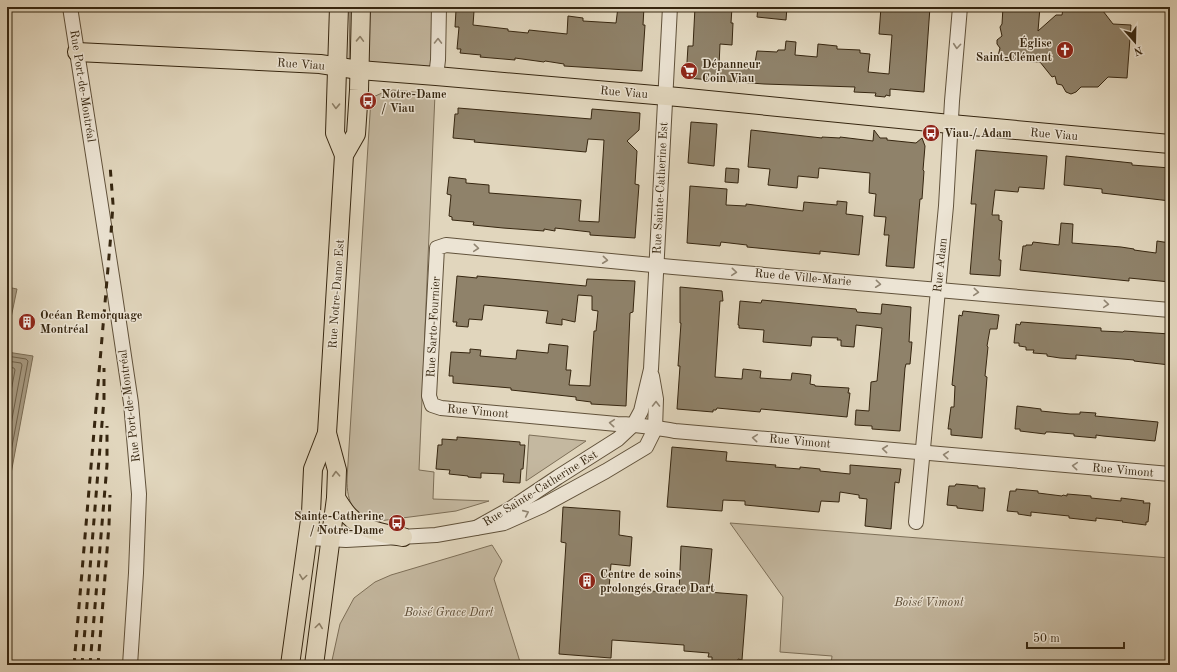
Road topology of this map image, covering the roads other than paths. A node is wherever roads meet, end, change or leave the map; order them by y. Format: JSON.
{"nodes":[{"id":1,"x":70,"y":7,"type":"edge"},
{"id":2,"x":339,"y":7,"type":"edge"},
{"id":3,"x":361,"y":7,"type":"edge"},
{"id":4,"x":439,"y":7,"type":"edge"},
{"id":5,"x":670,"y":7,"type":"edge"},
{"id":6,"x":960,"y":7,"type":"edge"},
{"id":7,"x":77,"y":52,"type":"junction"},
{"id":8,"x":338,"y":67,"type":"junction"},
{"id":9,"x":359,"y":70,"type":"junction"},
{"id":10,"x":436,"y":76,"type":"junction"},
{"id":11,"x":665,"y":96,"type":"junction"},
{"id":12,"x":951,"y":124,"type":"junction"},
{"id":13,"x":1170,"y":144,"type":"edge"},
{"id":14,"x":344,"y":155,"type":"junction"},
{"id":15,"x":437,"y":248,"type":"joint"},
{"id":16,"x":656,"y":265,"type":"junction"},
{"id":17,"x":938,"y":289,"type":"junction"},
{"id":18,"x":1170,"y":310,"type":"edge"},
{"id":19,"x":651,"y":369,"type":"junction"},
{"id":20,"x":432,"y":404,"type":"joint"},
{"id":21,"x":634,"y":424,"type":"junction"},
{"id":22,"x":655,"y":429,"type":"junction"},
{"id":23,"x":327,"y":433,"type":"junction"},
{"id":24,"x":924,"y":453,"type":"junction"},
{"id":25,"x":1170,"y":474,"type":"edge"},
{"id":26,"x":336,"y":498,"type":"junction"},
{"id":27,"x":916,"y":522,"type":"dead end"},
{"id":28,"x":476,"y":528,"type":"junction"},
{"id":29,"x":403,"y":537,"type":"junction"},
{"id":30,"x":308,"y":538,"type":"junction"},
{"id":31,"x":330,"y":540,"type":"junction"},
{"id":32,"x":130,"y":665,"type":"edge"},
{"id":33,"x":290,"y":665,"type":"edge"},
{"id":34,"x":314,"y":665,"type":"edge"}],
"edges":[{"from":1,"to":7,"type":"street","name":"Rue Port-de-Montréal"},
{"from":2,"to":8,"type":"main road","name":"Rue Notre-Dame Est"},
{"from":9,"to":3,"type":"main road","name":"Rue Notre-Dame Est","one_way":true},
{"from":10,"to":4,"type":"street","one_way":true},
{"from":5,"to":11,"type":"street","name":"Rue Sainte-Catherine Est"},
{"from":6,"to":12,"type":"street","name":"Rue Adam","one_way":true},
{"from":7,"to":8,"type":"main road","name":"Rue Viau"},
{"from":7,"to":32,"type":"street","name":"Rue Port-de-Montréal"},
{"from":8,"to":9,"type":"main road","name":"Rue Viau"},
{"from":8,"to":14,"type":"main road","name":"Rue Notre-Dame Est","one_way":true},
{"from":9,"to":10,"type":"main road","name":"Rue Viau"},
{"from":9,"to":14,"type":"main road","name":"Rue Notre-Dame Est"},
{"from":10,"to":11,"type":"main road","name":"Rue Viau"},
{"from":11,"to":12,"type":"main road","name":"Rue Viau"},
{"from":11,"to":16,"type":"street","name":"Rue Sainte-Catherine Est"},
{"from":12,"to":13,"type":"main road","name":"Rue Viau"},
{"from":12,"to":17,"type":"street","name":"Rue Adam"},
{"from":14,"to":23,"type":"main road","name":"Rue Notre-Dame Est"},
{"from":15,"to":16,"type":"street","name":"Rue de Ville-Marie","one_way":true},
{"from":15,"to":20,"type":"street","name":"Rue Sarto-Fournier"},
{"from":16,"to":17,"type":"street","name":"Rue de Ville-Marie","one_way":true},
{"from":16,"to":19,"type":"street","name":"Rue Sainte-Catherine Est"},
{"from":17,"to":18,"type":"street","name":"Rue de Ville-Marie","one_way":true},
{"from":17,"to":24,"type":"street","name":"Rue Adam"},
{"from":19,"to":21,"type":"street","name":"Rue Sainte-Catherine Est"},
{"from":22,"to":19,"type":"street","name":"Rue Sainte-Catherine Est","one_way":true},
{"from":21,"to":20,"type":"street","name":"Rue Vimont","one_way":true},
{"from":21,"to":22,"type":"street","name":"Rue Vimont"},
{"from":21,"to":28,"type":"street","name":"Rue Sainte-Catherine Est"},
{"from":24,"to":22,"type":"street","name":"Rue Vimont","one_way":true},
{"from":28,"to":22,"type":"street","name":"Rue Sainte-Catherine Est","one_way":true},
{"from":26,"to":23,"type":"main road","name":"Rue Notre-Dame Est","one_way":true},
{"from":23,"to":30,"type":"main road","name":"Rue Notre-Dame Est"},
{"from":25,"to":24,"type":"street","name":"Rue Vimont","one_way":true},
{"from":24,"to":27,"type":"street","name":"Rue Adam"},
{"from":26,"to":29,"type":"main road"},
{"from":26,"to":31,"type":"main road","name":"Rue Notre-Dame Est"},
{"from":28,"to":29,"type":"street","name":"Rue Sainte-Catherine Est"},
{"from":29,"to":31,"type":"street","name":"Rue Sainte-Catherine Est"},
{"from":30,"to":31,"type":"street","name":"Rue Sainte-Catherine Est"},
{"from":30,"to":33,"type":"main road","name":"Rue Notre-Dame Est","one_way":true},
{"from":34,"to":31,"type":"main road","name":"Rue Notre-Dame Est","one_way":true}]}
